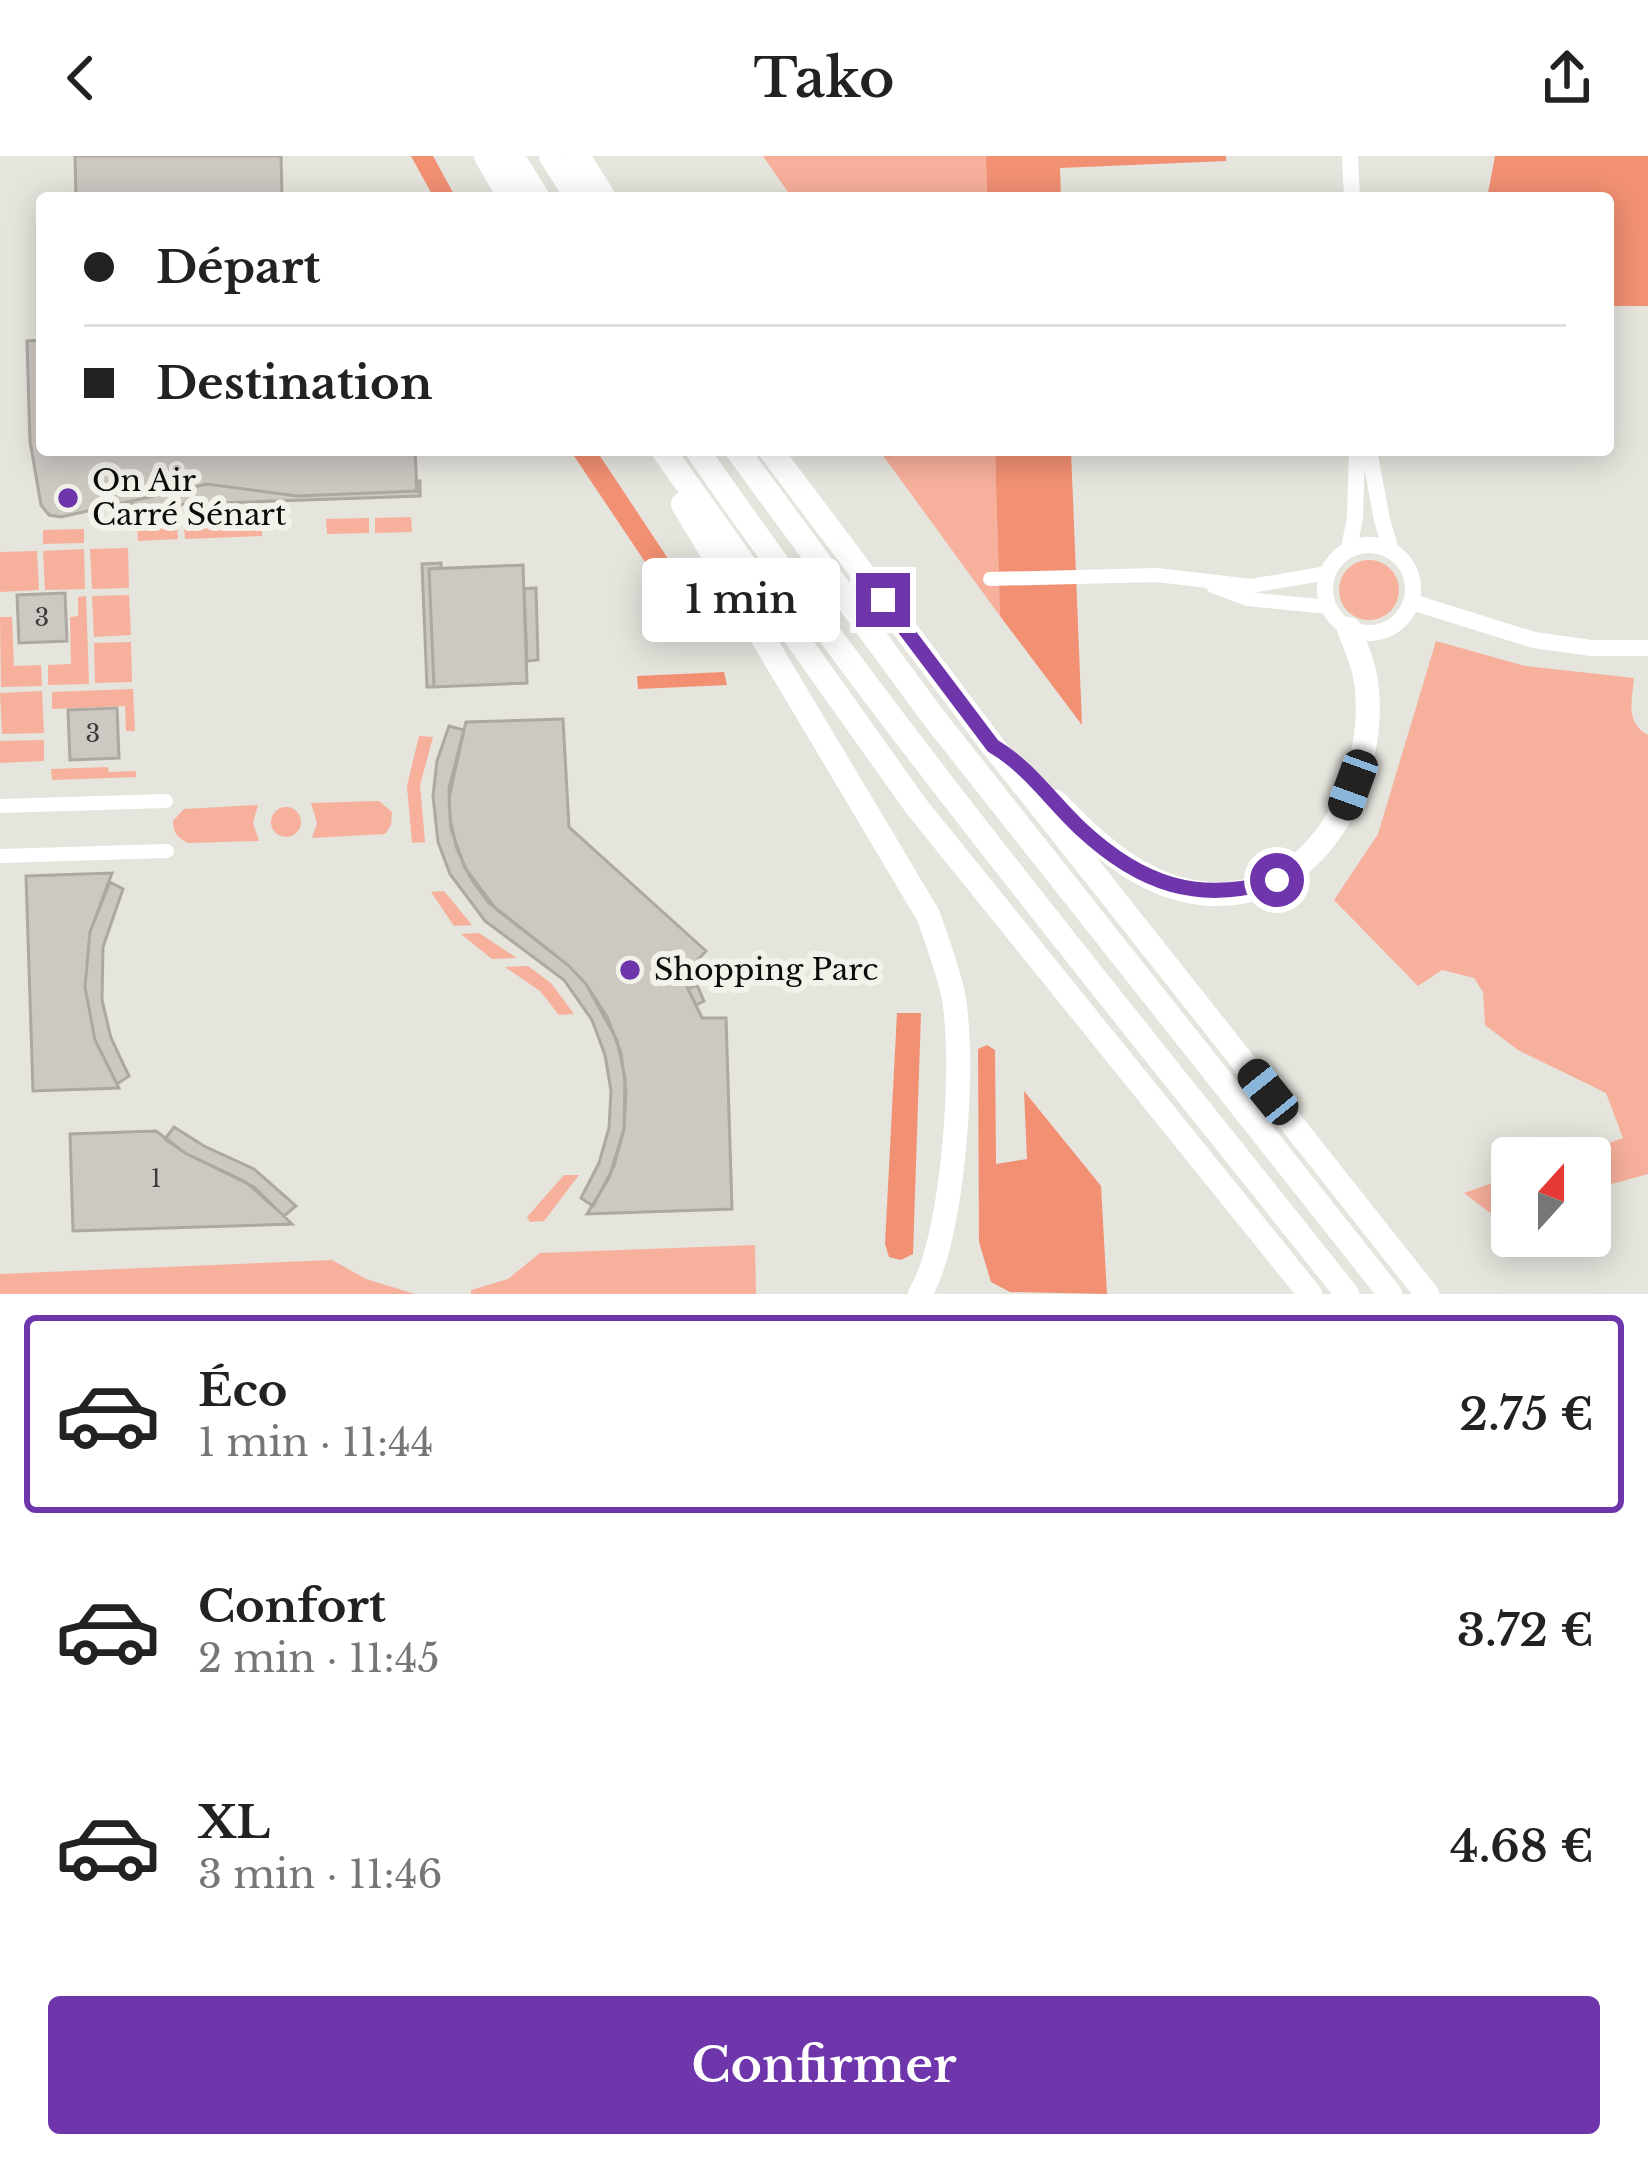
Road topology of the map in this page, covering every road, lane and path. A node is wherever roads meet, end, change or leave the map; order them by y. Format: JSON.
{"nodes":[{"id":1,"x":486,"y":156,"type":"edge"},
{"id":2,"x":512,"y":156,"type":"edge"},
{"id":3,"x":551,"y":156,"type":"edge"},
{"id":4,"x":578,"y":156,"type":"edge"},
{"id":5,"x":1350,"y":156,"type":"edge"},
{"id":6,"x":507,"y":192,"type":"edge"},
{"id":7,"x":534,"y":192,"type":"edge"},
{"id":8,"x":573,"y":192,"type":"edge"},
{"id":9,"x":600,"y":192,"type":"edge"},
{"id":10,"x":1352,"y":192,"type":"edge"},
{"id":11,"x":666,"y":456,"type":"edge"},
{"id":12,"x":667,"y":456,"type":"edge"},
{"id":13,"x":701,"y":456,"type":"edge"},
{"id":14,"x":740,"y":456,"type":"edge"},
{"id":15,"x":775,"y":456,"type":"edge"},
{"id":16,"x":1357,"y":456,"type":"edge"},
{"id":17,"x":1371,"y":456,"type":"edge"},
{"id":18,"x":1348,"y":549,"type":"junction"},
{"id":19,"x":1391,"y":550,"type":"junction"},
{"id":20,"x":1327,"y":573,"type":"junction"},
{"id":21,"x":990,"y":579,"type":"dead end"},
{"id":22,"x":1208,"y":583,"type":"junction"},
{"id":23,"x":1412,"y":602,"type":"junction"},
{"id":24,"x":1328,"y":607,"type":"junction"},
{"id":25,"x":1349,"y":629,"type":"junction"},
{"id":26,"x":1648,"y":647,"type":"edge"},
{"id":27,"x":993,"y":746,"type":"junction"},
{"id":28,"x":166,"y":801,"type":"dead end"},
{"id":29,"x":0,"y":806,"type":"edge"},
{"id":30,"x":167,"y":851,"type":"dead end"},
{"id":31,"x":0,"y":856,"type":"edge"},
{"id":32,"x":1405,"y":1265,"type":"junction"},
{"id":33,"x":920,"y":1294,"type":"edge"},
{"id":34,"x":1310,"y":1294,"type":"edge"},
{"id":35,"x":1347,"y":1294,"type":"edge"},
{"id":36,"x":1390,"y":1294,"type":"edge"},
{"id":37,"x":1427,"y":1294,"type":"edge"},
{"id":38,"x":1439,"y":1294,"type":"edge"}],
"edges":[{"from":1,"to":6,"type":"highway"},
{"from":2,"to":7,"type":"highway"},
{"from":3,"to":8,"type":"highway"},
{"from":4,"to":9,"type":"highway"},
{"from":5,"to":10,"type":"street"},
{"from":11,"to":33,"type":"highway"},
{"from":12,"to":34,"type":"highway"},
{"from":13,"to":35,"type":"highway"},
{"from":14,"to":36,"type":"highway"},
{"from":15,"to":27,"type":"highway"},
{"from":16,"to":18,"type":"street"},
{"from":17,"to":19,"type":"street"},
{"from":18,"to":19,"type":"street"},
{"from":18,"to":20,"type":"street"},
{"from":19,"to":23,"type":"street"},
{"from":20,"to":22,"type":"street"},
{"from":20,"to":24,"type":"street"},
{"from":21,"to":22,"type":"street"},
{"from":22,"to":24,"type":"street"},
{"from":23,"to":25,"type":"street"},
{"from":23,"to":26,"type":"street"},
{"from":24,"to":25,"type":"street"},
{"from":25,"to":27,"type":"highway"},
{"from":27,"to":32,"type":"highway"},
{"from":28,"to":29,"type":"street"},
{"from":30,"to":31,"type":"street"},
{"from":32,"to":37,"type":"highway"},
{"from":32,"to":38,"type":"highway"}]}
